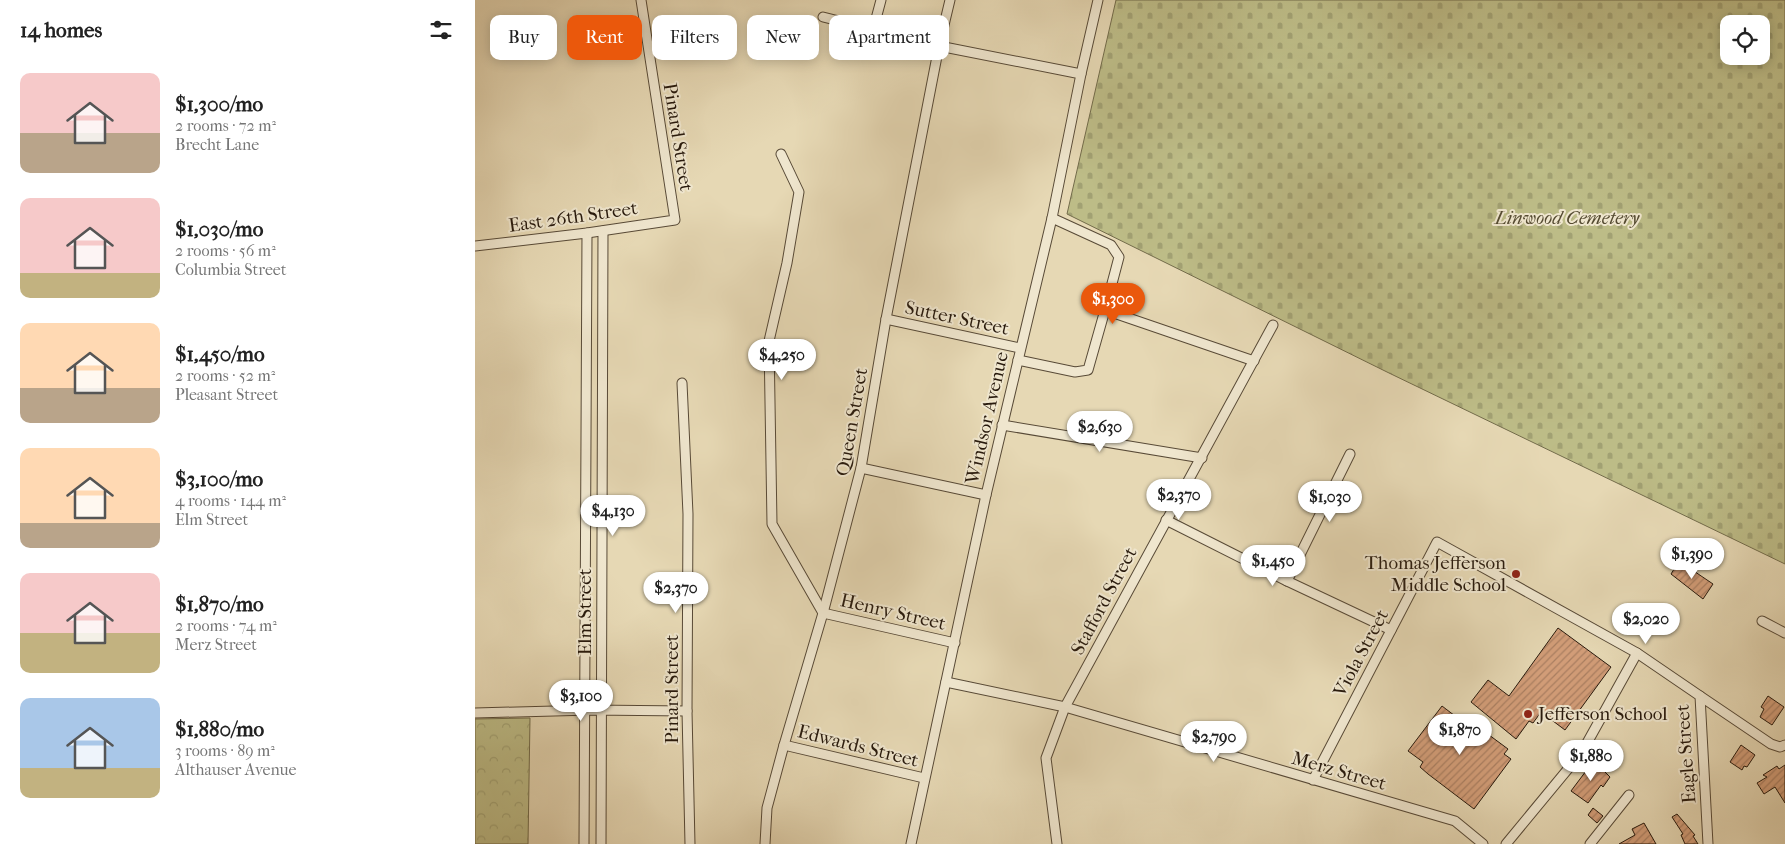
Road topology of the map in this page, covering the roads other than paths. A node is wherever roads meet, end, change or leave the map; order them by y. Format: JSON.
{"nodes":[{"id":1,"x":641,"y":0,"type":"edge"},
{"id":2,"x":881,"y":0,"type":"edge"},
{"id":3,"x":950,"y":0,"type":"edge"},
{"id":4,"x":1098,"y":0,"type":"edge"},
{"id":5,"x":877,"y":15,"type":"edge"},
{"id":6,"x":946,"y":15,"type":"edge"},
{"id":7,"x":823,"y":18,"type":"dead end"},
{"id":8,"x":829,"y":19,"type":"edge"},
{"id":9,"x":949,"y":48,"type":"edge"},
{"id":10,"x":936,"y":60,"type":"edge"},
{"id":11,"x":1081,"y":74,"type":"junction"},
{"id":12,"x":781,"y":154,"type":"dead end"},
{"id":13,"x":1052,"y":218,"type":"junction"},
{"id":14,"x":675,"y":220,"type":"joint"},
{"id":15,"x":603,"y":231,"type":"junction"},
{"id":16,"x":587,"y":233,"type":"junction"},
{"id":17,"x":475,"y":246,"type":"edge"},
{"id":18,"x":1105,"y":310,"type":"junction"},
{"id":19,"x":887,"y":319,"type":"junction"},
{"id":20,"x":1273,"y":325,"type":"dead end"},
{"id":21,"x":1020,"y":348,"type":"junction"},
{"id":22,"x":1018,"y":360,"type":"junction"},
{"id":23,"x":1255,"y":361,"type":"junction"},
{"id":24,"x":683,"y":383,"type":"dead end"},
{"id":25,"x":1002,"y":425,"type":"junction"},
{"id":26,"x":1350,"y":454,"type":"dead end"},
{"id":27,"x":1202,"y":458,"type":"junction"},
{"id":28,"x":861,"y":468,"type":"junction"},
{"id":29,"x":986,"y":495,"type":"junction"},
{"id":30,"x":1166,"y":520,"type":"junction"},
{"id":31,"x":1437,"y":542,"type":"joint"},
{"id":32,"x":1287,"y":581,"type":"junction"},
{"id":33,"x":823,"y":613,"type":"junction"},
{"id":34,"x":1762,"y":621,"type":"dead end"},
{"id":35,"x":1391,"y":630,"type":"junction"},
{"id":36,"x":1785,"y":633,"type":"edge"},
{"id":37,"x":955,"y":643,"type":"junction"},
{"id":38,"x":1637,"y":654,"type":"junction"},
{"id":39,"x":946,"y":682,"type":"junction"},
{"id":40,"x":1700,"y":696,"type":"junction"},
{"id":41,"x":1065,"y":708,"type":"junction"},
{"id":42,"x":585,"y":710,"type":"junction"},
{"id":43,"x":601,"y":710,"type":"junction"},
{"id":44,"x":687,"y":711,"type":"junction"},
{"id":45,"x":475,"y":713,"type":"edge"},
{"id":46,"x":784,"y":745,"type":"junction"},
{"id":47,"x":1785,"y":745,"type":"edge"},
{"id":48,"x":924,"y":778,"type":"junction"},
{"id":49,"x":1313,"y":780,"type":"junction"},
{"id":50,"x":1629,"y":795,"type":"dead end"},
{"id":51,"x":584,"y":844,"type":"edge"},
{"id":52,"x":601,"y":844,"type":"edge"},
{"id":53,"x":690,"y":844,"type":"edge"},
{"id":54,"x":765,"y":844,"type":"edge"},
{"id":55,"x":911,"y":844,"type":"edge"},
{"id":56,"x":1057,"y":844,"type":"edge"},
{"id":57,"x":1483,"y":844,"type":"edge"},
{"id":58,"x":1506,"y":844,"type":"edge"},
{"id":59,"x":1590,"y":844,"type":"edge"},
{"id":60,"x":1708,"y":844,"type":"edge"}],
"edges":[{"from":1,"to":14,"type":"street","name":"Pinard Street"},
{"from":2,"to":5,"type":"street"},
{"from":3,"to":6,"type":"street","name":"Queen Street"},
{"from":4,"to":11,"type":"street","name":"Windsor Avenue"},
{"from":7,"to":8,"type":"street"},
{"from":9,"to":11,"type":"street"},
{"from":10,"to":19,"type":"street","name":"Queen Street"},
{"from":11,"to":13,"type":"street","name":"Windsor Avenue"},
{"from":12,"to":33,"type":"street"},
{"from":13,"to":18,"type":"street"},
{"from":13,"to":21,"type":"street","name":"Windsor Avenue"},
{"from":14,"to":15,"type":"street","name":"East 26th Street"},
{"from":15,"to":16,"type":"street","name":"East 26th Street"},
{"from":15,"to":43,"type":"street","name":"Elm Street"},
{"from":16,"to":17,"type":"street","name":"East 26th Street"},
{"from":16,"to":42,"type":"street","name":"Elm Street"},
{"from":18,"to":22,"type":"street"},
{"from":18,"to":23,"type":"street"},
{"from":19,"to":21,"type":"street","name":"Sutter Street"},
{"from":19,"to":28,"type":"street","name":"Queen Street"},
{"from":20,"to":23,"type":"street","name":"Stafford Street"},
{"from":21,"to":22,"type":"street","name":"Windsor Avenue"},
{"from":22,"to":25,"type":"street","name":"Windsor Avenue"},
{"from":23,"to":27,"type":"street","name":"Stafford Street"},
{"from":24,"to":44,"type":"street","name":"Pinard Street"},
{"from":25,"to":27,"type":"street"},
{"from":25,"to":29,"type":"street","name":"Windsor Avenue"},
{"from":26,"to":32,"type":"street"},
{"from":27,"to":30,"type":"street","name":"Stafford Street"},
{"from":28,"to":29,"type":"street"},
{"from":28,"to":33,"type":"street","name":"Queen Street"},
{"from":29,"to":37,"type":"street","name":"Windsor Avenue"},
{"from":30,"to":32,"type":"street"},
{"from":30,"to":41,"type":"street","name":"Stafford Street"},
{"from":31,"to":35,"type":"street","name":"Viola Street"},
{"from":31,"to":38,"type":"street","name":"Eagle Street"},
{"from":32,"to":35,"type":"street"},
{"from":33,"to":37,"type":"street","name":"Henry Street"},
{"from":33,"to":46,"type":"street","name":"Queen Street"},
{"from":34,"to":36,"type":"street"},
{"from":35,"to":49,"type":"street","name":"Viola Street"},
{"from":37,"to":39,"type":"street","name":"Windsor Avenue"},
{"from":38,"to":40,"type":"street","name":"Eagle Street"},
{"from":38,"to":58,"type":"street"},
{"from":39,"to":41,"type":"street","name":"Merz Street"},
{"from":39,"to":48,"type":"street","name":"Windsor Avenue"},
{"from":40,"to":47,"type":"street"},
{"from":40,"to":60,"type":"street","name":"Eagle Street"},
{"from":41,"to":49,"type":"street","name":"Merz Street"},
{"from":41,"to":56,"type":"street","name":"Stafford Street"},
{"from":42,"to":43,"type":"street"},
{"from":42,"to":45,"type":"street"},
{"from":42,"to":51,"type":"street","name":"Elm Street"},
{"from":43,"to":44,"type":"street"},
{"from":43,"to":52,"type":"street","name":"Elm Street"},
{"from":44,"to":53,"type":"street","name":"Pinard Street"},
{"from":46,"to":48,"type":"street","name":"Edwards Street"},
{"from":46,"to":54,"type":"street","name":"Queen Street"},
{"from":48,"to":55,"type":"street","name":"Windsor Avenue"},
{"from":49,"to":57,"type":"street","name":"Merz Street"},
{"from":50,"to":59,"type":"street"}]}
